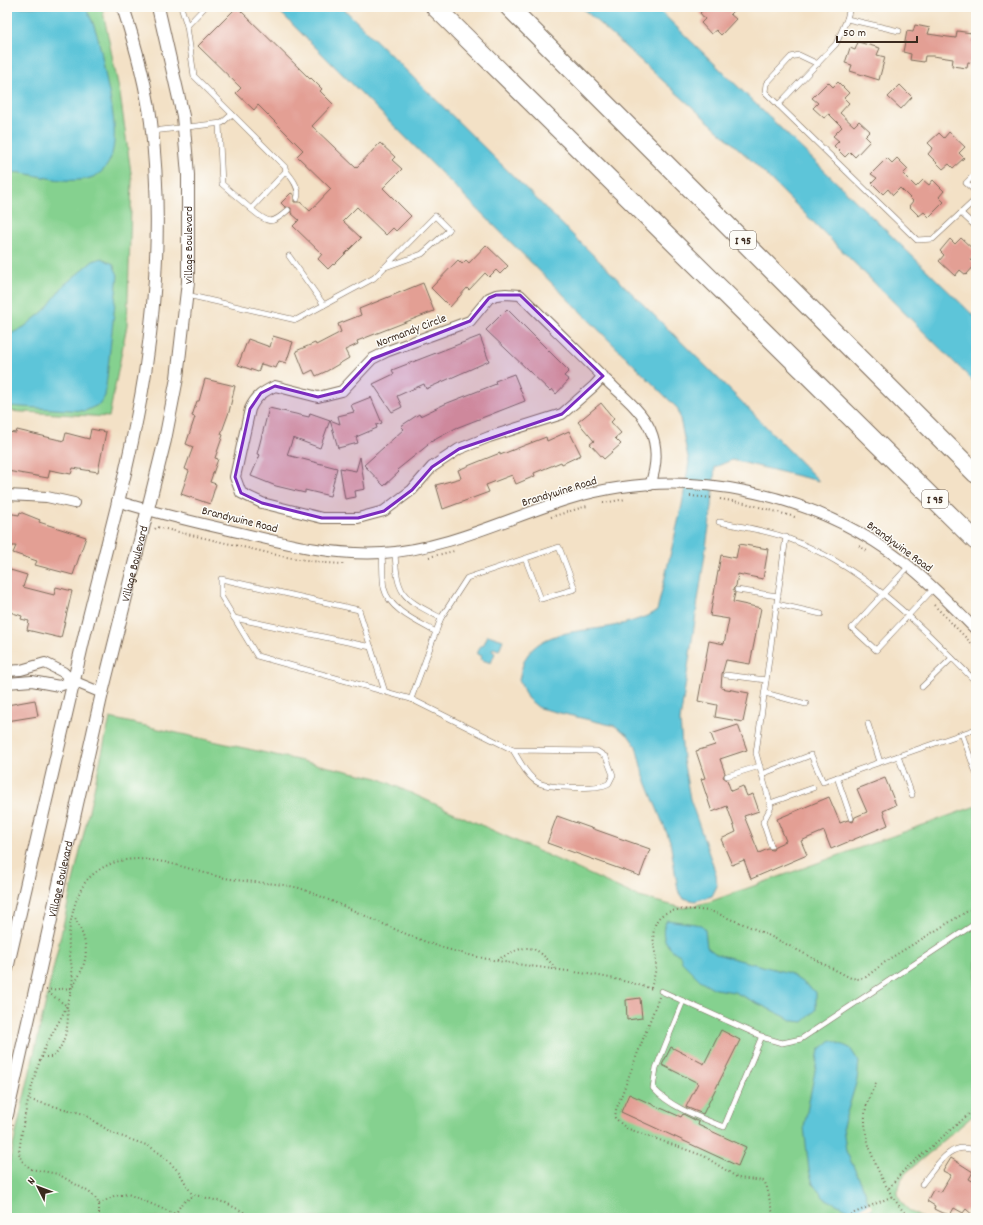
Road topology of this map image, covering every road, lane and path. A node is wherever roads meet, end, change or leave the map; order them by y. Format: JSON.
{"nodes":[{"id":1,"x":123,"y":7,"type":"edge"},
{"id":2,"x":158,"y":7,"type":"edge"},
{"id":3,"x":181,"y":7,"type":"edge"},
{"id":4,"x":205,"y":7,"type":"edge"},
{"id":5,"x":435,"y":7,"type":"edge"},
{"id":6,"x":509,"y":7,"type":"edge"},
{"id":7,"x":850,"y":7,"type":"edge"},
{"id":8,"x":847,"y":19,"type":"junction"},
{"id":9,"x":186,"y":26,"type":"junction"},
{"id":10,"x":899,"y":31,"type":"dead end"},
{"id":11,"x":818,"y":64,"type":"junction"},
{"id":12,"x":778,"y":105,"type":"junction"},
{"id":13,"x":232,"y":114,"type":"junction"},
{"id":14,"x":219,"y":124,"type":"junction"},
{"id":15,"x":184,"y":127,"type":"junction"},
{"id":16,"x":152,"y":131,"type":"junction"},
{"id":17,"x":286,"y":171,"type":"junction"},
{"id":18,"x":976,"y":173,"type":"edge"},
{"id":19,"x":976,"y":192,"type":"edge"},
{"id":20,"x":297,"y":199,"type":"dead end"},
{"id":21,"x":976,"y":199,"type":"edge"},
{"id":22,"x":251,"y":209,"type":"junction"},
{"id":23,"x":288,"y":210,"type":"dead end"},
{"id":24,"x":961,"y":213,"type":"junction"},
{"id":25,"x":976,"y":227,"type":"edge"},
{"id":26,"x":289,"y":256,"type":"dead end"},
{"id":27,"x":383,"y":268,"type":"junction"},
{"id":28,"x":186,"y":295,"type":"junction"},
{"id":29,"x":324,"y":305,"type":"junction"},
{"id":30,"x":602,"y":376,"type":"junction"},
{"id":31,"x":976,"y":474,"type":"edge"},
{"id":32,"x":650,"y":485,"type":"junction"},
{"id":33,"x":7,"y":495,"type":"edge"},
{"id":34,"x":686,"y":496,"type":"dead end"},
{"id":35,"x":632,"y":498,"type":"dead end"},
{"id":36,"x":117,"y":501,"type":"junction"},
{"id":37,"x":74,"y":503,"type":"dead end"},
{"id":38,"x":596,"y":504,"type":"dead end"},
{"id":39,"x":589,"y":506,"type":"dead end"},
{"id":40,"x":147,"y":510,"type":"junction"},
{"id":41,"x":801,"y":518,"type":"dead end"},
{"id":42,"x":545,"y":519,"type":"dead end"},
{"id":43,"x":719,"y":522,"type":"dead end"},
{"id":44,"x":152,"y":532,"type":"dead end"},
{"id":45,"x":786,"y":537,"type":"junction"},
{"id":46,"x":976,"y":541,"type":"edge"},
{"id":47,"x":858,"y":546,"type":"dead end"},
{"id":48,"x":456,"y":550,"type":"dead end"},
{"id":49,"x":395,"y":552,"type":"junction"},
{"id":50,"x":382,"y":553,"type":"junction"},
{"id":51,"x":871,"y":554,"type":"dead end"},
{"id":52,"x":427,"y":558,"type":"dead end"},
{"id":53,"x":525,"y":558,"type":"junction"},
{"id":54,"x":347,"y":564,"type":"dead end"},
{"id":55,"x":909,"y":566,"type":"junction"},
{"id":56,"x":934,"y":588,"type":"junction"},
{"id":57,"x":737,"y":590,"type":"dead end"},
{"id":58,"x":884,"y":593,"type":"junction"},
{"id":59,"x":778,"y":596,"type":"junction"},
{"id":60,"x":777,"y":604,"type":"junction"},
{"id":61,"x":934,"y":604,"type":"dead end"},
{"id":62,"x":821,"y":614,"type":"dead end"},
{"id":63,"x":908,"y":615,"type":"junction"},
{"id":64,"x":234,"y":618,"type":"junction"},
{"id":65,"x":441,"y":618,"type":"junction"},
{"id":66,"x":976,"y":630,"type":"edge"},
{"id":67,"x":436,"y":632,"type":"junction"},
{"id":68,"x":371,"y":647,"type":"junction"},
{"id":69,"x":976,"y":648,"type":"edge"},
{"id":70,"x":952,"y":658,"type":"junction"},
{"id":71,"x":7,"y":671,"type":"edge"},
{"id":72,"x":726,"y":675,"type":"dead end"},
{"id":73,"x":766,"y":680,"type":"junction"},
{"id":74,"x":73,"y":681,"type":"junction"},
{"id":75,"x":976,"y":682,"type":"edge"},
{"id":76,"x":7,"y":683,"type":"edge"},
{"id":77,"x":922,"y":687,"type":"dead end"},
{"id":78,"x":385,"y":692,"type":"junction"},
{"id":79,"x":102,"y":693,"type":"junction"},
{"id":80,"x":765,"y":693,"type":"junction"},
{"id":81,"x":411,"y":699,"type":"junction"},
{"id":82,"x":806,"y":704,"type":"dead end"},
{"id":83,"x":868,"y":724,"type":"dead end"},
{"id":84,"x":976,"y":729,"type":"edge"},
{"id":85,"x":962,"y":734,"type":"junction"},
{"id":86,"x":513,"y":750,"type":"junction"},
{"id":87,"x":898,"y":756,"type":"junction"},
{"id":88,"x":880,"y":762,"type":"junction"},
{"id":89,"x":760,"y":766,"type":"junction"},
{"id":90,"x":976,"y":773,"type":"edge"},
{"id":91,"x":762,"y":774,"type":"junction"},
{"id":92,"x":727,"y":776,"type":"dead end"},
{"id":93,"x":837,"y":777,"type":"junction"},
{"id":94,"x":812,"y":788,"type":"dead end"},
{"id":95,"x":912,"y":795,"type":"dead end"},
{"id":96,"x":770,"y":803,"type":"junction"},
{"id":97,"x":851,"y":818,"type":"dead end"},
{"id":98,"x":771,"y":846,"type":"dead end"},
{"id":99,"x":976,"y":906,"type":"edge"},
{"id":100,"x":73,"y":915,"type":"junction"},
{"id":101,"x":976,"y":923,"type":"edge"},
{"id":102,"x":495,"y":961,"type":"junction"},
{"id":103,"x":7,"y":969,"type":"edge"},
{"id":104,"x":558,"y":970,"type":"junction"},
{"id":105,"x":72,"y":988,"type":"junction"},
{"id":106,"x":651,"y":988,"type":"junction"},
{"id":107,"x":44,"y":990,"type":"junction"},
{"id":108,"x":661,"y":991,"type":"junction"},
{"id":109,"x":42,"y":998,"type":"dead end"},
{"id":110,"x":683,"y":1000,"type":"junction"},
{"id":111,"x":67,"y":1006,"type":"junction"},
{"id":112,"x":762,"y":1036,"type":"junction"},
{"id":113,"x":42,"y":1057,"type":"junction"},
{"id":114,"x":876,"y":1083,"type":"dead end"},
{"id":115,"x":30,"y":1100,"type":"junction"},
{"id":116,"x":976,"y":1108,"type":"edge"},
{"id":117,"x":10,"y":1118,"type":"edge"},
{"id":118,"x":976,"y":1151,"type":"edge"},
{"id":119,"x":7,"y":1152,"type":"edge"},
{"id":120,"x":922,"y":1184,"type":"dead end"},
{"id":121,"x":889,"y":1188,"type":"junction"},
{"id":122,"x":193,"y":1196,"type":"junction"},
{"id":123,"x":893,"y":1196,"type":"junction"},
{"id":124,"x":99,"y":1204,"type":"junction"},
{"id":125,"x":175,"y":1214,"type":"junction"},
{"id":126,"x":99,"y":1218,"type":"edge"},
{"id":127,"x":173,"y":1218,"type":"edge"},
{"id":128,"x":255,"y":1218,"type":"edge"},
{"id":129,"x":776,"y":1218,"type":"edge"},
{"id":130,"x":843,"y":1218,"type":"edge"},
{"id":131,"x":910,"y":1218,"type":"edge"}],
"edges":[{"from":1,"to":16,"type":"street"},
{"from":2,"to":15,"type":"street","name":"Village Boulevard"},
{"from":3,"to":9,"type":"lane"},
{"from":4,"to":9,"type":"lane"},
{"from":5,"to":46,"type":"highway","number":"I 95"},
{"from":6,"to":31,"type":"highway","number":"I 95"},
{"from":7,"to":8,"type":"lane"},
{"from":8,"to":10,"type":"lane"},
{"from":8,"to":11,"type":"lane"},
{"from":9,"to":13,"type":"lane"},
{"from":11,"to":12,"type":"lane"},
{"from":11,"to":12,"type":"lane"},
{"from":12,"to":24,"type":"lane"},
{"from":13,"to":14,"type":"lane"},
{"from":13,"to":17,"type":"lane"},
{"from":14,"to":15,"type":"lane"},
{"from":14,"to":22,"type":"lane"},
{"from":15,"to":16,"type":"lane"},
{"from":15,"to":28,"type":"street","name":"Village Boulevard"},
{"from":16,"to":36,"type":"street"},
{"from":17,"to":20,"type":"lane"},
{"from":17,"to":22,"type":"lane"},
{"from":18,"to":19,"type":"lane"},
{"from":21,"to":24,"type":"lane"},
{"from":22,"to":23,"type":"lane"},
{"from":24,"to":25,"type":"lane"},
{"from":26,"to":29,"type":"lane"},
{"from":27,"to":27,"type":"lane"},
{"from":27,"to":29,"type":"lane"},
{"from":28,"to":29,"type":"lane"},
{"from":28,"to":40,"type":"street","name":"Village Boulevard"},
{"from":30,"to":30,"type":"street","name":"Normandy Circle"},
{"from":30,"to":32,"type":"street","name":"Normandy Circle"},
{"from":32,"to":49,"type":"street","name":"Brandywine Road"},
{"from":32,"to":55,"type":"street","name":"Brandywine Road"},
{"from":33,"to":37,"type":"street"},
{"from":34,"to":41,"type":"path"},
{"from":35,"to":38,"type":"path"},
{"from":36,"to":40,"type":"street","name":"Brandywine Road"},
{"from":36,"to":74,"type":"street"},
{"from":39,"to":42,"type":"path"},
{"from":40,"to":50,"type":"street","name":"Brandywine Road"},
{"from":40,"to":79,"type":"street","name":"Village Boulevard"},
{"from":43,"to":45,"type":"lane"},
{"from":44,"to":54,"type":"path"},
{"from":45,"to":58,"type":"lane"},
{"from":45,"to":59,"type":"lane"},
{"from":47,"to":51,"type":"path"},
{"from":48,"to":52,"type":"path"},
{"from":49,"to":50,"type":"street","name":"Brandywine Road"},
{"from":49,"to":65,"type":"lane"},
{"from":50,"to":67,"type":"lane"},
{"from":53,"to":53,"type":"lane"},
{"from":53,"to":65,"type":"lane"},
{"from":55,"to":56,"type":"street","name":"Brandywine Road"},
{"from":55,"to":58,"type":"lane"},
{"from":56,"to":63,"type":"lane"},
{"from":56,"to":66,"type":"street","name":"Brandywine Road"},
{"from":57,"to":59,"type":"lane"},
{"from":58,"to":63,"type":"lane"},
{"from":58,"to":63,"type":"lane"},
{"from":59,"to":60,"type":"lane"},
{"from":60,"to":62,"type":"lane"},
{"from":60,"to":73,"type":"lane"},
{"from":61,"to":69,"type":"path"},
{"from":63,"to":70,"type":"lane"},
{"from":64,"to":68,"type":"lane"},
{"from":64,"to":68,"type":"lane"},
{"from":64,"to":78,"type":"lane"},
{"from":65,"to":67,"type":"lane"},
{"from":67,"to":81,"type":"lane"},
{"from":68,"to":78,"type":"lane"},
{"from":70,"to":75,"type":"lane"},
{"from":70,"to":77,"type":"lane"},
{"from":71,"to":74,"type":"street"},
{"from":72,"to":73,"type":"lane"},
{"from":73,"to":80,"type":"lane"},
{"from":74,"to":76,"type":"street"},
{"from":74,"to":79,"type":"street"},
{"from":74,"to":103,"type":"street"},
{"from":78,"to":81,"type":"lane"},
{"from":79,"to":117,"type":"street","name":"Village Boulevard"},
{"from":80,"to":82,"type":"lane"},
{"from":80,"to":89,"type":"lane"},
{"from":81,"to":86,"type":"lane"},
{"from":83,"to":88,"type":"lane"},
{"from":84,"to":85,"type":"lane"},
{"from":85,"to":87,"type":"lane"},
{"from":85,"to":90,"type":"lane"},
{"from":86,"to":86,"type":"lane"},
{"from":87,"to":88,"type":"lane"},
{"from":87,"to":95,"type":"lane"},
{"from":88,"to":93,"type":"lane"},
{"from":89,"to":91,"type":"lane"},
{"from":89,"to":92,"type":"lane"},
{"from":91,"to":93,"type":"lane"},
{"from":91,"to":96,"type":"lane"},
{"from":93,"to":97,"type":"lane"},
{"from":94,"to":96,"type":"lane"},
{"from":96,"to":98,"type":"lane"},
{"from":99,"to":106,"type":"path"},
{"from":100,"to":102,"type":"path"},
{"from":100,"to":105,"type":"path"},
{"from":100,"to":105,"type":"path"},
{"from":101,"to":112,"type":"lane"},
{"from":102,"to":104,"type":"path"},
{"from":102,"to":104,"type":"path"},
{"from":104,"to":106,"type":"path"},
{"from":105,"to":107,"type":"path"},
{"from":105,"to":111,"type":"path"},
{"from":106,"to":108,"type":"path"},
{"from":107,"to":109,"type":"path"},
{"from":107,"to":111,"type":"path"},
{"from":108,"to":110,"type":"lane"},
{"from":108,"to":129,"type":"path"},
{"from":110,"to":112,"type":"lane"},
{"from":110,"to":112,"type":"lane"},
{"from":111,"to":113,"type":"path"},
{"from":111,"to":113,"type":"path"},
{"from":113,"to":115,"type":"path"},
{"from":114,"to":121,"type":"path"},
{"from":115,"to":122,"type":"path"},
{"from":115,"to":124,"type":"path"},
{"from":116,"to":121,"type":"path"},
{"from":117,"to":119,"type":"path"},
{"from":118,"to":120,"type":"lane"},
{"from":121,"to":123,"type":"path"},
{"from":122,"to":125,"type":"path"},
{"from":122,"to":128,"type":"path"},
{"from":123,"to":130,"type":"path"},
{"from":123,"to":131,"type":"path"},
{"from":124,"to":125,"type":"path"},
{"from":124,"to":126,"type":"path"},
{"from":125,"to":127,"type":"path"}]}
